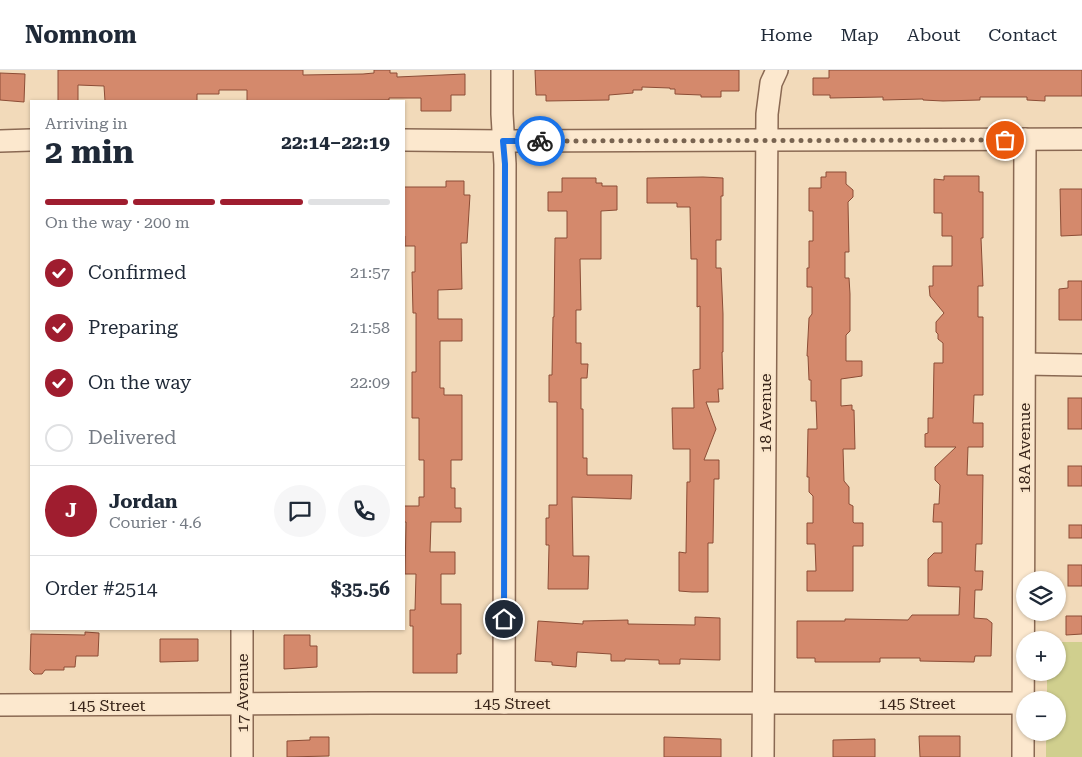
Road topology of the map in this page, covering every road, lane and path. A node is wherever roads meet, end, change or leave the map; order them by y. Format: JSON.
{"nodes":[{"id":1,"x":502,"y":70,"type":"edge"},
{"id":2,"x":777,"y":70,"type":"edge"},
{"id":3,"x":1082,"y":139,"type":"edge"},
{"id":4,"x":30,"y":140,"type":"edge"},
{"id":5,"x":405,"y":140,"type":"edge"},
{"id":6,"x":766,"y":140,"type":"junction"},
{"id":7,"x":1025,"y":140,"type":"junction"},
{"id":8,"x":0,"y":141,"type":"edge"},
{"id":9,"x":503,"y":141,"type":"junction"},
{"id":10,"x":1025,"y":364,"type":"junction"},
{"id":11,"x":1082,"y":365,"type":"edge"},
{"id":12,"x":242,"y":630,"type":"edge"},
{"id":13,"x":1024,"y":691,"type":"edge"},
{"id":14,"x":504,"y":703,"type":"junction"},
{"id":15,"x":764,"y":703,"type":"junction"},
{"id":16,"x":1016,"y":703,"type":"edge"},
{"id":17,"x":242,"y":704,"type":"junction"},
{"id":18,"x":0,"y":705,"type":"edge"},
{"id":19,"x":1023,"y":741,"type":"edge"},
{"id":20,"x":242,"y":757,"type":"edge"},
{"id":21,"x":763,"y":757,"type":"edge"},
{"id":22,"x":1023,"y":757,"type":"edge"}],
"edges":[{"from":1,"to":9,"type":"street"},
{"from":2,"to":6,"type":"street","name":"18 Avenue"},
{"from":3,"to":7,"type":"street"},
{"from":4,"to":8,"type":"street"},
{"from":5,"to":9,"type":"street"},
{"from":6,"to":7,"type":"street"},
{"from":6,"to":9,"type":"street"},
{"from":6,"to":15,"type":"street","name":"18 Avenue"},
{"from":7,"to":10,"type":"street","name":"18A Avenue"},
{"from":9,"to":14,"type":"street"},
{"from":10,"to":11,"type":"street"},
{"from":10,"to":13,"type":"street","name":"18A Avenue"},
{"from":12,"to":17,"type":"street","name":"17 Avenue"},
{"from":14,"to":15,"type":"street","name":"145 Street"},
{"from":14,"to":17,"type":"street","name":"145 Street"},
{"from":15,"to":16,"type":"street","name":"145 Street"},
{"from":15,"to":21,"type":"street","name":"18 Avenue"},
{"from":17,"to":18,"type":"street","name":"145 Street"},
{"from":17,"to":20,"type":"street","name":"17 Avenue"},
{"from":19,"to":22,"type":"street","name":"18A Avenue"}]}
